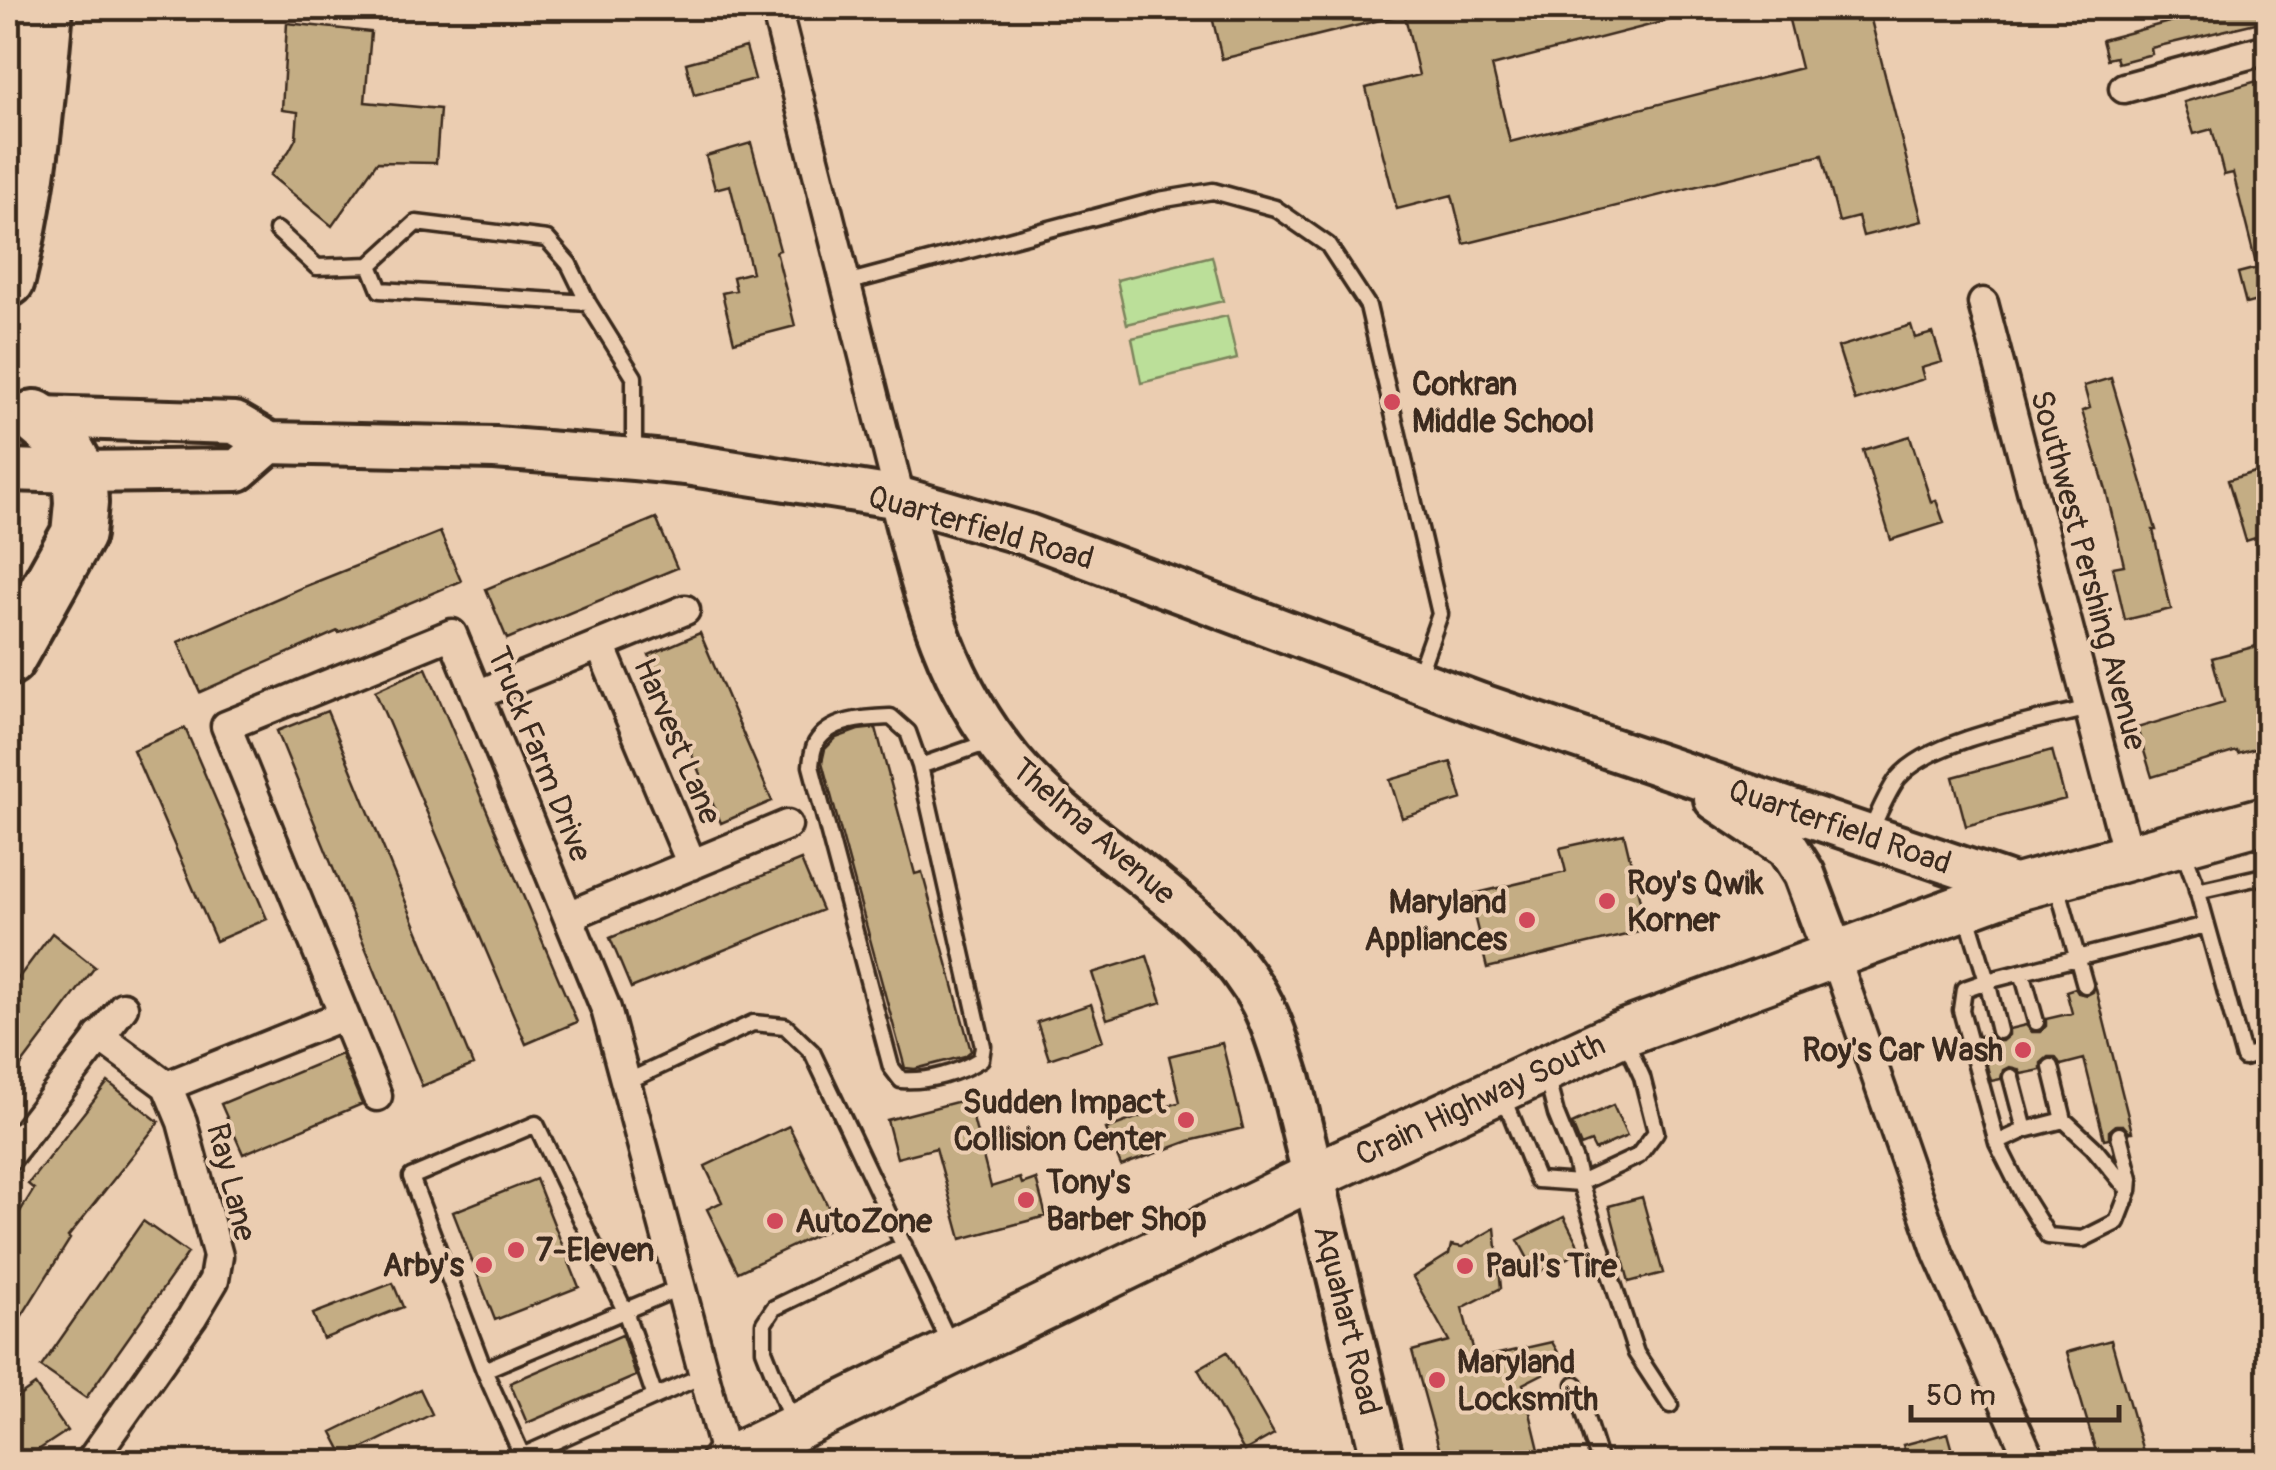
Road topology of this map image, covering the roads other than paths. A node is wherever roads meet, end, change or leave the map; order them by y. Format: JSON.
{"nodes":[{"id":1,"x":46,"y":8,"type":"edge"},
{"id":2,"x":776,"y":8,"type":"edge"},
{"id":3,"x":2268,"y":49,"type":"edge"},
{"id":4,"x":2124,"y":88,"type":"dead end"},
{"id":5,"x":277,"y":230,"type":"dead end"},
{"id":6,"x":370,"y":265,"type":"junction"},
{"id":7,"x":8,"y":280,"type":"edge"},
{"id":8,"x":846,"y":283,"type":"junction"},
{"id":9,"x":588,"y":302,"type":"junction"},
{"id":10,"x":1983,"y":303,"type":"dead end"},
{"id":11,"x":21,"y":417,"type":"edge"},
{"id":12,"x":269,"y":443,"type":"junction"},
{"id":13,"x":634,"y":458,"type":"junction"},
{"id":14,"x":8,"y":470,"type":"edge"},
{"id":15,"x":78,"y":472,"type":"junction"},
{"id":16,"x":900,"y":498,"type":"junction"},
{"id":17,"x":685,"y":610,"type":"dead end"},
{"id":18,"x":600,"y":645,"type":"junction"},
{"id":19,"x":8,"y":659,"type":"edge"},
{"id":20,"x":1416,"y":680,"type":"junction"},
{"id":21,"x":477,"y":694,"type":"junction"},
{"id":22,"x":2089,"y":708,"type":"junction"},
{"id":23,"x":994,"y":740,"type":"junction"},
{"id":24,"x":1660,"y":765,"type":"junction"},
{"id":25,"x":920,"y":766,"type":"junction"},
{"id":26,"x":2268,"y":819,"type":"edge"},
{"id":27,"x":787,"y":825,"type":"dead end"},
{"id":28,"x":1868,"y":836,"type":"junction"},
{"id":29,"x":2180,"y":842,"type":"junction"},
{"id":30,"x":2128,"y":856,"type":"junction"},
{"id":31,"x":692,"y":865,"type":"junction"},
{"id":32,"x":2268,"y":875,"type":"edge"},
{"id":33,"x":2037,"y":882,"type":"junction"},
{"id":34,"x":2197,"y":892,"type":"junction"},
{"id":35,"x":1965,"y":906,"type":"junction"},
{"id":36,"x":568,"y":916,"type":"junction"},
{"id":37,"x":2206,"y":925,"type":"junction"},
{"id":38,"x":1834,"y":954,"type":"junction"},
{"id":39,"x":2077,"y":957,"type":"junction"},
{"id":40,"x":2022,"y":972,"type":"junction"},
{"id":41,"x":1987,"y":982,"type":"junction"},
{"id":42,"x":2085,"y":986,"type":"dead end"},
{"id":43,"x":123,"y":1007,"type":"dead end"},
{"id":44,"x":344,"y":1014,"type":"junction"},
{"id":45,"x":2036,"y":1022,"type":"dead end"},
{"id":46,"x":1999,"y":1031,"type":"dead end"},
{"id":47,"x":1623,"y":1033,"type":"junction"},
{"id":48,"x":99,"y":1036,"type":"junction"},
{"id":49,"x":2268,"y":1050,"type":"edge"},
{"id":50,"x":2051,"y":1067,"type":"dead end"},
{"id":51,"x":1544,"y":1070,"type":"junction"},
{"id":52,"x":2011,"y":1077,"type":"dead end"},
{"id":53,"x":626,"y":1082,"type":"junction"},
{"id":54,"x":166,"y":1086,"type":"junction"},
{"id":55,"x":1500,"y":1090,"type":"junction"},
{"id":56,"x":378,"y":1096,"type":"dead end"},
{"id":57,"x":2064,"y":1120,"type":"junction"},
{"id":58,"x":2025,"y":1130,"type":"junction"},
{"id":59,"x":2119,"y":1135,"type":"dead end"},
{"id":60,"x":1997,"y":1143,"type":"junction"},
{"id":61,"x":8,"y":1156,"type":"edge"},
{"id":62,"x":1312,"y":1176,"type":"junction"},
{"id":63,"x":1580,"y":1183,"type":"junction"},
{"id":64,"x":2128,"y":1191,"type":"junction"},
{"id":65,"x":904,"y":1245,"type":"junction"},
{"id":66,"x":680,"y":1287,"type":"junction"},
{"id":67,"x":625,"y":1311,"type":"junction"},
{"id":68,"x":954,"y":1351,"type":"junction"},
{"id":69,"x":484,"y":1370,"type":"junction"},
{"id":70,"x":704,"y":1375,"type":"junction"},
{"id":71,"x":1576,"y":1384,"type":"dead end"},
{"id":72,"x":655,"y":1397,"type":"junction"},
{"id":73,"x":1670,"y":1405,"type":"dead end"},
{"id":74,"x":794,"y":1428,"type":"junction"},
{"id":75,"x":523,"y":1459,"type":"edge"},
{"id":76,"x":90,"y":1462,"type":"edge"},
{"id":77,"x":726,"y":1462,"type":"edge"},
{"id":78,"x":1383,"y":1462,"type":"edge"},
{"id":79,"x":1600,"y":1462,"type":"edge"},
{"id":80,"x":2031,"y":1462,"type":"edge"}],
"edges":[{"from":1,"to":7,"type":"highway"},
{"from":2,"to":8,"type":"street","name":"Thelma Avenue"},
{"from":3,"to":4,"type":"street"},
{"from":5,"to":6,"type":"lane"},
{"from":6,"to":9,"type":"lane"},
{"from":6,"to":9,"type":"lane"},
{"from":8,"to":16,"type":"street","name":"Thelma Avenue"},
{"from":8,"to":20,"type":"lane"},
{"from":9,"to":13,"type":"lane"},
{"from":10,"to":22,"type":"street","name":"Southwest Pershing Avenue"},
{"from":11,"to":12,"type":"main road","name":"Quarterfield Road"},
{"from":11,"to":15,"type":"highway"},
{"from":12,"to":13,"type":"main road","name":"Quarterfield Road"},
{"from":12,"to":15,"type":"main road"},
{"from":13,"to":16,"type":"main road","name":"Quarterfield Road"},
{"from":14,"to":15,"type":"main road"},
{"from":15,"to":19,"type":"highway"},
{"from":16,"to":20,"type":"main road","name":"Quarterfield Road"},
{"from":16,"to":23,"type":"main road","name":"Thelma Avenue"},
{"from":17,"to":18,"type":"street"},
{"from":18,"to":21,"type":"street"},
{"from":18,"to":31,"type":"street","name":"Harvest Lane"},
{"from":20,"to":24,"type":"main road","name":"Quarterfield Road"},
{"from":21,"to":36,"type":"street","name":"Truck Farm Drive"},
{"from":21,"to":44,"type":"street","name":"Truck Farm Drive"},
{"from":22,"to":28,"type":"lane"},
{"from":22,"to":30,"type":"street","name":"Southwest Pershing Avenue"},
{"from":23,"to":25,"type":"lane"},
{"from":23,"to":62,"type":"main road","name":"Thelma Avenue"},
{"from":24,"to":28,"type":"main road","name":"Quarterfield Road"},
{"from":24,"to":38,"type":"main road","name":"Quarterfield Road"},
{"from":25,"to":25,"type":"lane"},
{"from":26,"to":29,"type":"main road","name":"Crain Highway South"},
{"from":27,"to":31,"type":"street"},
{"from":28,"to":33,"type":"main road","name":"Quarterfield Road"},
{"from":29,"to":30,"type":"main road","name":"Crain Highway South"},
{"from":29,"to":34,"type":"lane"},
{"from":30,"to":33,"type":"main road","name":"Crain Highway South"},
{"from":31,"to":36,"type":"street"},
{"from":32,"to":34,"type":"lane"},
{"from":33,"to":35,"type":"main road","name":"Crain Highway South"},
{"from":33,"to":39,"type":"lane"},
{"from":34,"to":37,"type":"lane"},
{"from":35,"to":38,"type":"main road","name":"Crain Highway South"},
{"from":35,"to":41,"type":"lane"},
{"from":36,"to":53,"type":"street","name":"Truck Farm Drive"},
{"from":37,"to":39,"type":"lane"},
{"from":37,"to":49,"type":"lane"},
{"from":38,"to":47,"type":"main road","name":"Crain Highway South"},
{"from":38,"to":80,"type":"street"},
{"from":39,"to":40,"type":"lane"},
{"from":39,"to":42,"type":"lane"},
{"from":40,"to":41,"type":"lane"},
{"from":40,"to":45,"type":"lane"},
{"from":41,"to":46,"type":"lane"},
{"from":41,"to":60,"type":"lane"},
{"from":43,"to":48,"type":"street"},
{"from":44,"to":54,"type":"street"},
{"from":44,"to":56,"type":"street","name":"Truck Farm Drive"},
{"from":47,"to":51,"type":"main road","name":"Crain Highway South"},
{"from":47,"to":63,"type":"lane"},
{"from":48,"to":54,"type":"street"},
{"from":48,"to":61,"type":"street"},
{"from":50,"to":57,"type":"lane"},
{"from":51,"to":55,"type":"main road","name":"Crain Highway South"},
{"from":51,"to":63,"type":"lane"},
{"from":52,"to":58,"type":"lane"},
{"from":53,"to":65,"type":"lane"},
{"from":53,"to":66,"type":"street","name":"Truck Farm Drive"},
{"from":54,"to":76,"type":"street","name":"Ray Lane"},
{"from":55,"to":62,"type":"main road","name":"Crain Highway South"},
{"from":55,"to":63,"type":"lane"},
{"from":57,"to":58,"type":"lane"},
{"from":57,"to":64,"type":"lane"},
{"from":58,"to":60,"type":"lane"},
{"from":59,"to":64,"type":"lane"},
{"from":60,"to":64,"type":"lane"},
{"from":62,"to":68,"type":"main road","name":"Crain Highway South"},
{"from":62,"to":78,"type":"main road","name":"Aquahart Road"},
{"from":63,"to":73,"type":"lane"},
{"from":65,"to":68,"type":"lane"},
{"from":65,"to":74,"type":"lane"},
{"from":66,"to":67,"type":"lane"},
{"from":66,"to":70,"type":"street","name":"Truck Farm Drive"},
{"from":67,"to":69,"type":"lane"},
{"from":67,"to":69,"type":"lane"},
{"from":67,"to":72,"type":"lane"},
{"from":68,"to":74,"type":"main road","name":"Crain Highway South"},
{"from":69,"to":75,"type":"lane"},
{"from":70,"to":72,"type":"lane"},
{"from":70,"to":77,"type":"street","name":"Truck Farm Drive"},
{"from":71,"to":79,"type":"lane"},
{"from":72,"to":75,"type":"lane"},
{"from":74,"to":77,"type":"main road","name":"Crain Highway South"}]}
